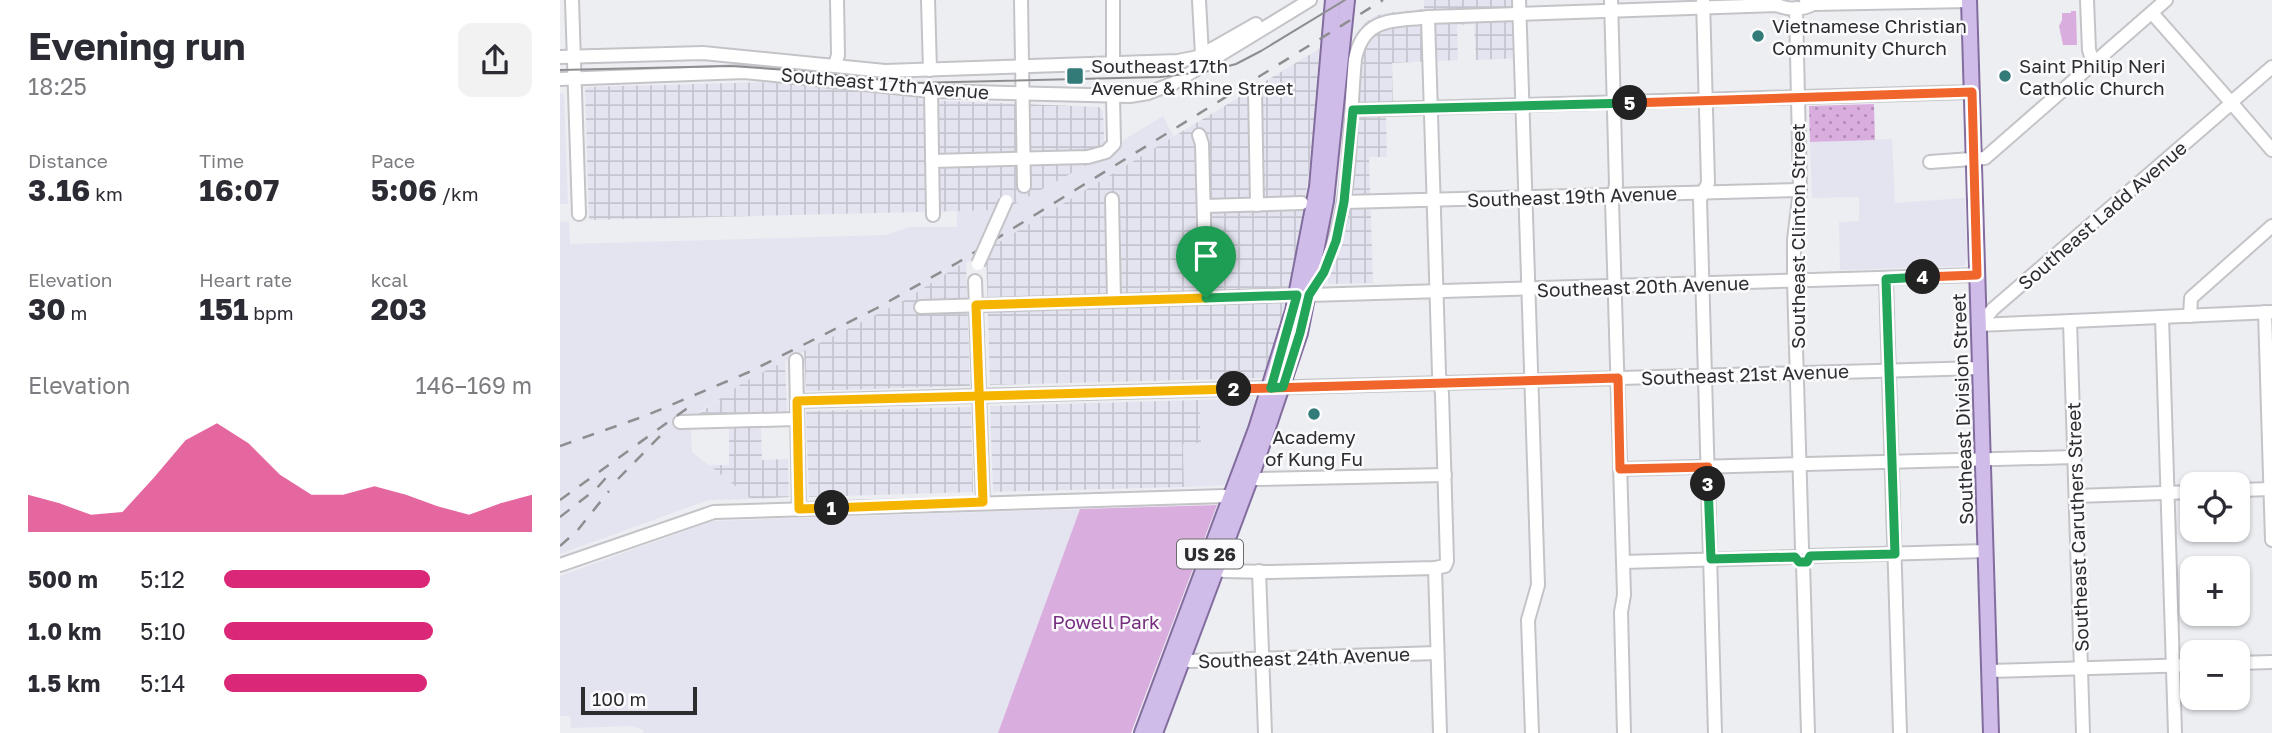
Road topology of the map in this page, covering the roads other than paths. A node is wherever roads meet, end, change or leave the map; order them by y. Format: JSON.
{"nodes":[{"id":1,"x":572,"y":0,"type":"edge"},
{"id":2,"x":837,"y":0,"type":"edge"},
{"id":3,"x":928,"y":0,"type":"edge"},
{"id":4,"x":1021,"y":0,"type":"edge"},
{"id":5,"x":1113,"y":0,"type":"edge"},
{"id":6,"x":1199,"y":0,"type":"edge"},
{"id":7,"x":1295,"y":0,"type":"edge"},
{"id":8,"x":1310,"y":0,"type":"edge"},
{"id":9,"x":1333,"y":0,"type":"edge"},
{"id":10,"x":1347,"y":0,"type":"edge"},
{"id":11,"x":1519,"y":0,"type":"edge"},
{"id":12,"x":1969,"y":0,"type":"edge"},
{"id":13,"x":2087,"y":0,"type":"edge"},
{"id":14,"x":2166,"y":0,"type":"edge"},
{"id":15,"x":1796,"y":3,"type":"edge"},
{"id":16,"x":1703,"y":4,"type":"edge"},
{"id":17,"x":1611,"y":6,"type":"edge"},
{"id":18,"x":2152,"y":13,"type":"junction"},
{"id":19,"x":1519,"y":14,"type":"junction"},
{"id":20,"x":1428,"y":17,"type":"junction"},
{"id":21,"x":1202,"y":55,"type":"junction"},
{"id":22,"x":567,"y":57,"type":"edge"},
{"id":23,"x":2093,"y":62,"type":"junction"},
{"id":24,"x":1113,"y":63,"type":"junction"},
{"id":25,"x":835,"y":65,"type":"junction"},
{"id":26,"x":1022,"y":65,"type":"junction"},
{"id":27,"x":2272,"y":67,"type":"edge"},
{"id":28,"x":930,"y":70,"type":"junction"},
{"id":29,"x":574,"y":78,"type":"junction"},
{"id":30,"x":560,"y":79,"type":"edge"},
{"id":31,"x":1255,"y":90,"type":"dead end"},
{"id":32,"x":931,"y":91,"type":"junction"},
{"id":33,"x":1972,"y":92,"type":"junction"},
{"id":34,"x":1023,"y":93,"type":"junction"},
{"id":35,"x":1113,"y":96,"type":"junction"},
{"id":36,"x":1797,"y":97,"type":"junction"},
{"id":37,"x":1706,"y":100,"type":"junction"},
{"id":38,"x":1615,"y":103,"type":"junction"},
{"id":39,"x":2231,"y":103,"type":"junction"},
{"id":40,"x":1522,"y":106,"type":"junction"},
{"id":41,"x":1431,"y":108,"type":"junction"},
{"id":42,"x":1353,"y":110,"type":"junction"},
{"id":43,"x":1199,"y":135,"type":"dead end"},
{"id":44,"x":2272,"y":150,"type":"edge"},
{"id":45,"x":1023,"y":159,"type":"junction"},
{"id":46,"x":1974,"y":160,"type":"junction"},
{"id":47,"x":932,"y":161,"type":"junction"},
{"id":48,"x":1930,"y":162,"type":"dead end"},
{"id":49,"x":1024,"y":186,"type":"dead end"},
{"id":50,"x":1800,"y":190,"type":"junction"},
{"id":51,"x":1704,"y":192,"type":"junction"},
{"id":52,"x":1614,"y":194,"type":"junction"},
{"id":53,"x":1525,"y":198,"type":"junction"},
{"id":54,"x":1112,"y":199,"type":"dead end"},
{"id":55,"x":1434,"y":200,"type":"junction"},
{"id":56,"x":1006,"y":201,"type":"dead end"},
{"id":57,"x":1344,"y":202,"type":"junction"},
{"id":58,"x":1302,"y":203,"type":"dead end"},
{"id":59,"x":1257,"y":205,"type":"junction"},
{"id":60,"x":1205,"y":206,"type":"junction"},
{"id":61,"x":579,"y":214,"type":"dead end"},
{"id":62,"x":933,"y":215,"type":"dead end"},
{"id":63,"x":2272,"y":226,"type":"edge"},
{"id":64,"x":978,"y":264,"type":"dead end"},
{"id":65,"x":1977,"y":275,"type":"junction"},
{"id":66,"x":1886,"y":279,"type":"junction"},
{"id":67,"x":975,"y":281,"type":"dead end"},
{"id":68,"x":1794,"y":281,"type":"junction"},
{"id":69,"x":1702,"y":284,"type":"junction"},
{"id":70,"x":1615,"y":287,"type":"junction"},
{"id":71,"x":1528,"y":290,"type":"junction"},
{"id":72,"x":1437,"y":292,"type":"junction"},
{"id":73,"x":1303,"y":295,"type":"junction"},
{"id":74,"x":1206,"y":298,"type":"junction"},
{"id":75,"x":1114,"y":301,"type":"junction"},
{"id":76,"x":976,"y":305,"type":"junction"},
{"id":77,"x":921,"y":307,"type":"dead end"},
{"id":78,"x":2268,"y":312,"type":"edge"},
{"id":79,"x":2190,"y":316,"type":"junction"},
{"id":80,"x":2162,"y":317,"type":"junction"},
{"id":81,"x":2070,"y":321,"type":"junction"},
{"id":82,"x":1979,"y":325,"type":"junction"},
{"id":83,"x":796,"y":360,"type":"dead end"},
{"id":84,"x":1980,"y":368,"type":"junction"},
{"id":85,"x":1889,"y":370,"type":"junction"},
{"id":86,"x":1797,"y":373,"type":"junction"},
{"id":87,"x":1705,"y":375,"type":"junction"},
{"id":88,"x":1618,"y":378,"type":"junction"},
{"id":89,"x":1531,"y":381,"type":"junction"},
{"id":90,"x":1440,"y":383,"type":"junction"},
{"id":91,"x":1277,"y":387,"type":"junction"},
{"id":92,"x":980,"y":397,"type":"junction"},
{"id":93,"x":797,"y":401,"type":"junction"},
{"id":94,"x":797,"y":419,"type":"junction"},
{"id":95,"x":680,"y":422,"type":"dead end"},
{"id":96,"x":2075,"y":457,"type":"junction"},
{"id":97,"x":1983,"y":460,"type":"junction"},
{"id":98,"x":1891,"y":463,"type":"junction"},
{"id":99,"x":1800,"y":465,"type":"junction"},
{"id":100,"x":1708,"y":467,"type":"junction"},
{"id":101,"x":1620,"y":469,"type":"junction"},
{"id":102,"x":1245,"y":475,"type":"junction"},
{"id":103,"x":1445,"y":475,"type":"junction"},
{"id":104,"x":2271,"y":489,"type":"edge"},
{"id":105,"x":2250,"y":490,"type":"edge"},
{"id":106,"x":2168,"y":493,"type":"junction"},
{"id":107,"x":2180,"y":493,"type":"edge"},
{"id":108,"x":2076,"y":496,"type":"junction"},
{"id":109,"x":1236,"y":500,"type":"junction"},
{"id":110,"x":983,"y":502,"type":"junction"},
{"id":111,"x":799,"y":509,"type":"junction"},
{"id":112,"x":2272,"y":540,"type":"edge"},
{"id":113,"x":1986,"y":551,"type":"junction"},
{"id":114,"x":1895,"y":554,"type":"junction"},
{"id":115,"x":1803,"y":556,"type":"junction"},
{"id":116,"x":1711,"y":559,"type":"junction"},
{"id":117,"x":1623,"y":562,"type":"junction"},
{"id":118,"x":560,"y":565,"type":"edge"},
{"id":119,"x":1211,"y":566,"type":"junction"},
{"id":120,"x":1435,"y":568,"type":"junction"},
{"id":121,"x":1259,"y":571,"type":"junction"},
{"id":122,"x":1437,"y":653,"type":"junction"},
{"id":123,"x":1177,"y":658,"type":"junction"},
{"id":124,"x":1263,"y":658,"type":"junction"},
{"id":125,"x":2272,"y":662,"type":"edge"},
{"id":126,"x":2250,"y":663,"type":"edge"},
{"id":127,"x":2173,"y":666,"type":"junction"},
{"id":128,"x":2180,"y":666,"type":"edge"},
{"id":129,"x":2082,"y":669,"type":"junction"},
{"id":130,"x":1989,"y":671,"type":"junction"},
{"id":131,"x":1142,"y":733,"type":"edge"},
{"id":132,"x":1155,"y":733,"type":"edge"},
{"id":133,"x":1265,"y":733,"type":"edge"},
{"id":134,"x":1440,"y":733,"type":"edge"},
{"id":135,"x":1532,"y":733,"type":"edge"},
{"id":136,"x":1624,"y":733,"type":"edge"},
{"id":137,"x":1715,"y":733,"type":"edge"},
{"id":138,"x":1808,"y":733,"type":"edge"},
{"id":139,"x":1900,"y":733,"type":"edge"},
{"id":140,"x":1991,"y":733,"type":"edge"},
{"id":141,"x":2083,"y":733,"type":"edge"},
{"id":142,"x":2175,"y":733,"type":"edge"}],
"edges":[{"from":1,"to":22,"type":"street"},
{"from":2,"to":25,"type":"street"},
{"from":3,"to":28,"type":"street"},
{"from":4,"to":26,"type":"street"},
{"from":5,"to":24,"type":"street"},
{"from":6,"to":21,"type":"street"},
{"from":7,"to":21,"type":"street","name":"Southeast 17th Avenue"},
{"from":8,"to":35,"type":"street","name":"Southeast 17th Avenue"},
{"from":9,"to":73,"type":"main road","number":"US 26"},
{"from":10,"to":73,"type":"main road","number":"US 26"},
{"from":11,"to":19,"type":"street"},
{"from":12,"to":15,"type":"street"},
{"from":12,"to":33,"type":"main road","name":"Southeast Division Street"},
{"from":13,"to":23,"type":"street"},
{"from":14,"to":18,"type":"street"},
{"from":15,"to":16,"type":"street"},
{"from":15,"to":36,"type":"street","name":"Southeast Clinton Street"},
{"from":16,"to":17,"type":"street"},
{"from":16,"to":37,"type":"street"},
{"from":17,"to":19,"type":"street"},
{"from":17,"to":38,"type":"street"},
{"from":18,"to":23,"type":"street"},
{"from":18,"to":39,"type":"street"},
{"from":19,"to":20,"type":"street"},
{"from":19,"to":40,"type":"street"},
{"from":20,"to":41,"type":"street"},
{"from":20,"to":42,"type":"street"},
{"from":21,"to":24,"type":"street","name":"Southeast 17th Avenue"},
{"from":22,"to":25,"type":"street","name":"Southeast 17th Avenue"},
{"from":22,"to":29,"type":"street"},
{"from":23,"to":46,"type":"street"},
{"from":24,"to":26,"type":"street","name":"Southeast 17th Avenue"},
{"from":25,"to":28,"type":"street","name":"Southeast 17th Avenue"},
{"from":26,"to":28,"type":"street","name":"Southeast 17th Avenue"},
{"from":26,"to":34,"type":"street"},
{"from":27,"to":39,"type":"street","name":"Southeast Ladd Avenue"},
{"from":29,"to":30,"type":"street","name":"Southeast 17th Avenue"},
{"from":29,"to":32,"type":"street","name":"Southeast 17th Avenue"},
{"from":29,"to":61,"type":"street"},
{"from":31,"to":59,"type":"street"},
{"from":32,"to":34,"type":"street","name":"Southeast 17th Avenue"},
{"from":32,"to":47,"type":"street"},
{"from":33,"to":36,"type":"street"},
{"from":33,"to":46,"type":"main road","name":"Southeast Division Street"},
{"from":34,"to":35,"type":"street","name":"Southeast 17th Avenue"},
{"from":34,"to":45,"type":"street"},
{"from":35,"to":45,"type":"street"},
{"from":36,"to":37,"type":"street"},
{"from":36,"to":50,"type":"street","name":"Southeast Clinton Street"},
{"from":37,"to":38,"type":"street"},
{"from":37,"to":51,"type":"street"},
{"from":38,"to":40,"type":"street"},
{"from":38,"to":52,"type":"street"},
{"from":39,"to":44,"type":"street"},
{"from":39,"to":82,"type":"street","name":"Southeast Ladd Avenue"},
{"from":40,"to":41,"type":"street"},
{"from":40,"to":53,"type":"street"},
{"from":41,"to":42,"type":"street"},
{"from":41,"to":55,"type":"street"},
{"from":42,"to":57,"type":"street"},
{"from":43,"to":60,"type":"street"},
{"from":45,"to":47,"type":"street"},
{"from":45,"to":49,"type":"street"},
{"from":46,"to":48,"type":"street"},
{"from":46,"to":65,"type":"main road","name":"Southeast Division Street"},
{"from":47,"to":62,"type":"street"},
{"from":50,"to":51,"type":"street","name":"Southeast 19th Avenue"},
{"from":50,"to":68,"type":"street","name":"Southeast Clinton Street"},
{"from":51,"to":52,"type":"street","name":"Southeast 19th Avenue"},
{"from":51,"to":69,"type":"street"},
{"from":52,"to":53,"type":"street","name":"Southeast 19th Avenue"},
{"from":52,"to":70,"type":"street"},
{"from":53,"to":55,"type":"street","name":"Southeast 19th Avenue"},
{"from":53,"to":71,"type":"street"},
{"from":54,"to":75,"type":"street"},
{"from":55,"to":57,"type":"street","name":"Southeast 19th Avenue"},
{"from":55,"to":72,"type":"street"},
{"from":56,"to":64,"type":"street","bridge":true},
{"from":57,"to":73,"type":"street"},
{"from":58,"to":59,"type":"street"},
{"from":59,"to":60,"type":"street"},
{"from":60,"to":74,"type":"street"},
{"from":63,"to":79,"type":"street"},
{"from":65,"to":66,"type":"street","name":"Southeast 20th Avenue"},
{"from":65,"to":82,"type":"main road","name":"Southeast Division Street"},
{"from":66,"to":68,"type":"street","name":"Southeast 20th Avenue"},
{"from":66,"to":85,"type":"street"},
{"from":67,"to":76,"type":"street"},
{"from":68,"to":69,"type":"street","name":"Southeast 20th Avenue"},
{"from":68,"to":86,"type":"street","name":"Southeast Clinton Street"},
{"from":69,"to":70,"type":"street","name":"Southeast 20th Avenue"},
{"from":69,"to":87,"type":"street"},
{"from":70,"to":71,"type":"street","name":"Southeast 20th Avenue"},
{"from":70,"to":88,"type":"street"},
{"from":71,"to":72,"type":"street","name":"Southeast 20th Avenue"},
{"from":71,"to":89,"type":"street"},
{"from":72,"to":73,"type":"street","name":"Southeast 20th Avenue"},
{"from":72,"to":90,"type":"street"},
{"from":73,"to":74,"type":"street","name":"Southeast 20th Avenue"},
{"from":73,"to":91,"type":"main road","number":"US 26"},
{"from":74,"to":75,"type":"street","name":"Southeast 20th Avenue"},
{"from":75,"to":76,"type":"street","name":"Southeast 20th Avenue"},
{"from":76,"to":77,"type":"street","name":"Southeast 20th Avenue"},
{"from":76,"to":92,"type":"street"},
{"from":78,"to":79,"type":"street"},
{"from":78,"to":104,"type":"street"},
{"from":79,"to":80,"type":"street"},
{"from":80,"to":81,"type":"street"},
{"from":80,"to":106,"type":"street"},
{"from":81,"to":82,"type":"street"},
{"from":81,"to":96,"type":"street","name":"Southeast Caruthers Street"},
{"from":82,"to":84,"type":"main road","name":"Southeast Division Street"},
{"from":83,"to":93,"type":"street"},
{"from":84,"to":85,"type":"street","name":"Southeast 21st Avenue"},
{"from":84,"to":97,"type":"main road","name":"Southeast Division Street"},
{"from":85,"to":86,"type":"street","name":"Southeast 21st Avenue"},
{"from":85,"to":98,"type":"street"},
{"from":86,"to":87,"type":"street","name":"Southeast 21st Avenue"},
{"from":86,"to":99,"type":"street","name":"Southeast Clinton Street"},
{"from":87,"to":88,"type":"street","name":"Southeast 21st Avenue"},
{"from":87,"to":100,"type":"street"},
{"from":88,"to":89,"type":"street","name":"Southeast 21st Avenue"},
{"from":88,"to":101,"type":"street"},
{"from":89,"to":90,"type":"street","name":"Southeast 21st Avenue"},
{"from":89,"to":135,"type":"street"},
{"from":90,"to":91,"type":"street","name":"Southeast 21st Avenue"},
{"from":90,"to":103,"type":"street"},
{"from":91,"to":92,"type":"street","name":"Southeast 21st Avenue"},
{"from":91,"to":102,"type":"main road","number":"US 26"},
{"from":92,"to":93,"type":"street","name":"Southeast 21st Avenue"},
{"from":92,"to":110,"type":"street"},
{"from":93,"to":94,"type":"street"},
{"from":94,"to":95,"type":"street"},
{"from":94,"to":111,"type":"street"},
{"from":96,"to":97,"type":"street"},
{"from":96,"to":108,"type":"street","name":"Southeast Caruthers Street"},
{"from":97,"to":98,"type":"street"},
{"from":97,"to":113,"type":"main road","name":"Southeast Division Street"},
{"from":98,"to":99,"type":"street"},
{"from":98,"to":114,"type":"street"},
{"from":99,"to":100,"type":"street"},
{"from":99,"to":115,"type":"street","name":"Southeast Clinton Street"},
{"from":100,"to":101,"type":"street"},
{"from":100,"to":116,"type":"street"},
{"from":101,"to":117,"type":"street"},
{"from":102,"to":103,"type":"street"},
{"from":102,"to":109,"type":"main road","number":"US 26"},
{"from":103,"to":120,"type":"street"},
{"from":104,"to":105,"type":"street"},
{"from":104,"to":112,"type":"street"},
{"from":106,"to":107,"type":"street"},
{"from":106,"to":108,"type":"street"},
{"from":106,"to":127,"type":"street"},
{"from":108,"to":129,"type":"street","name":"Southeast Caruthers Street"},
{"from":109,"to":110,"type":"street"},
{"from":109,"to":119,"type":"main road","number":"US 26"},
{"from":110,"to":111,"type":"street"},
{"from":111,"to":118,"type":"street"},
{"from":113,"to":114,"type":"street"},
{"from":113,"to":130,"type":"main road","name":"Southeast Division Street"},
{"from":114,"to":115,"type":"street"},
{"from":114,"to":139,"type":"street"},
{"from":115,"to":116,"type":"street"},
{"from":115,"to":138,"type":"street","name":"Southeast Clinton Street"},
{"from":116,"to":117,"type":"street"},
{"from":116,"to":137,"type":"street"},
{"from":117,"to":136,"type":"street"},
{"from":119,"to":121,"type":"street"},
{"from":119,"to":123,"type":"main road","number":"US 26"},
{"from":120,"to":121,"type":"street"},
{"from":120,"to":122,"type":"street"},
{"from":121,"to":124,"type":"street"},
{"from":122,"to":124,"type":"street","name":"Southeast 24th Avenue"},
{"from":122,"to":134,"type":"street"},
{"from":123,"to":124,"type":"street","name":"Southeast 24th Avenue"},
{"from":123,"to":131,"type":"main road","number":"US 26"},
{"from":123,"to":132,"type":"main road","number":"US 26"},
{"from":124,"to":133,"type":"street"},
{"from":125,"to":126,"type":"street"},
{"from":127,"to":128,"type":"street"},
{"from":127,"to":129,"type":"street"},
{"from":127,"to":142,"type":"street"},
{"from":129,"to":130,"type":"street"},
{"from":129,"to":141,"type":"street","name":"Southeast Caruthers Street"},
{"from":130,"to":140,"type":"main road","name":"Southeast Division Street"}]}
